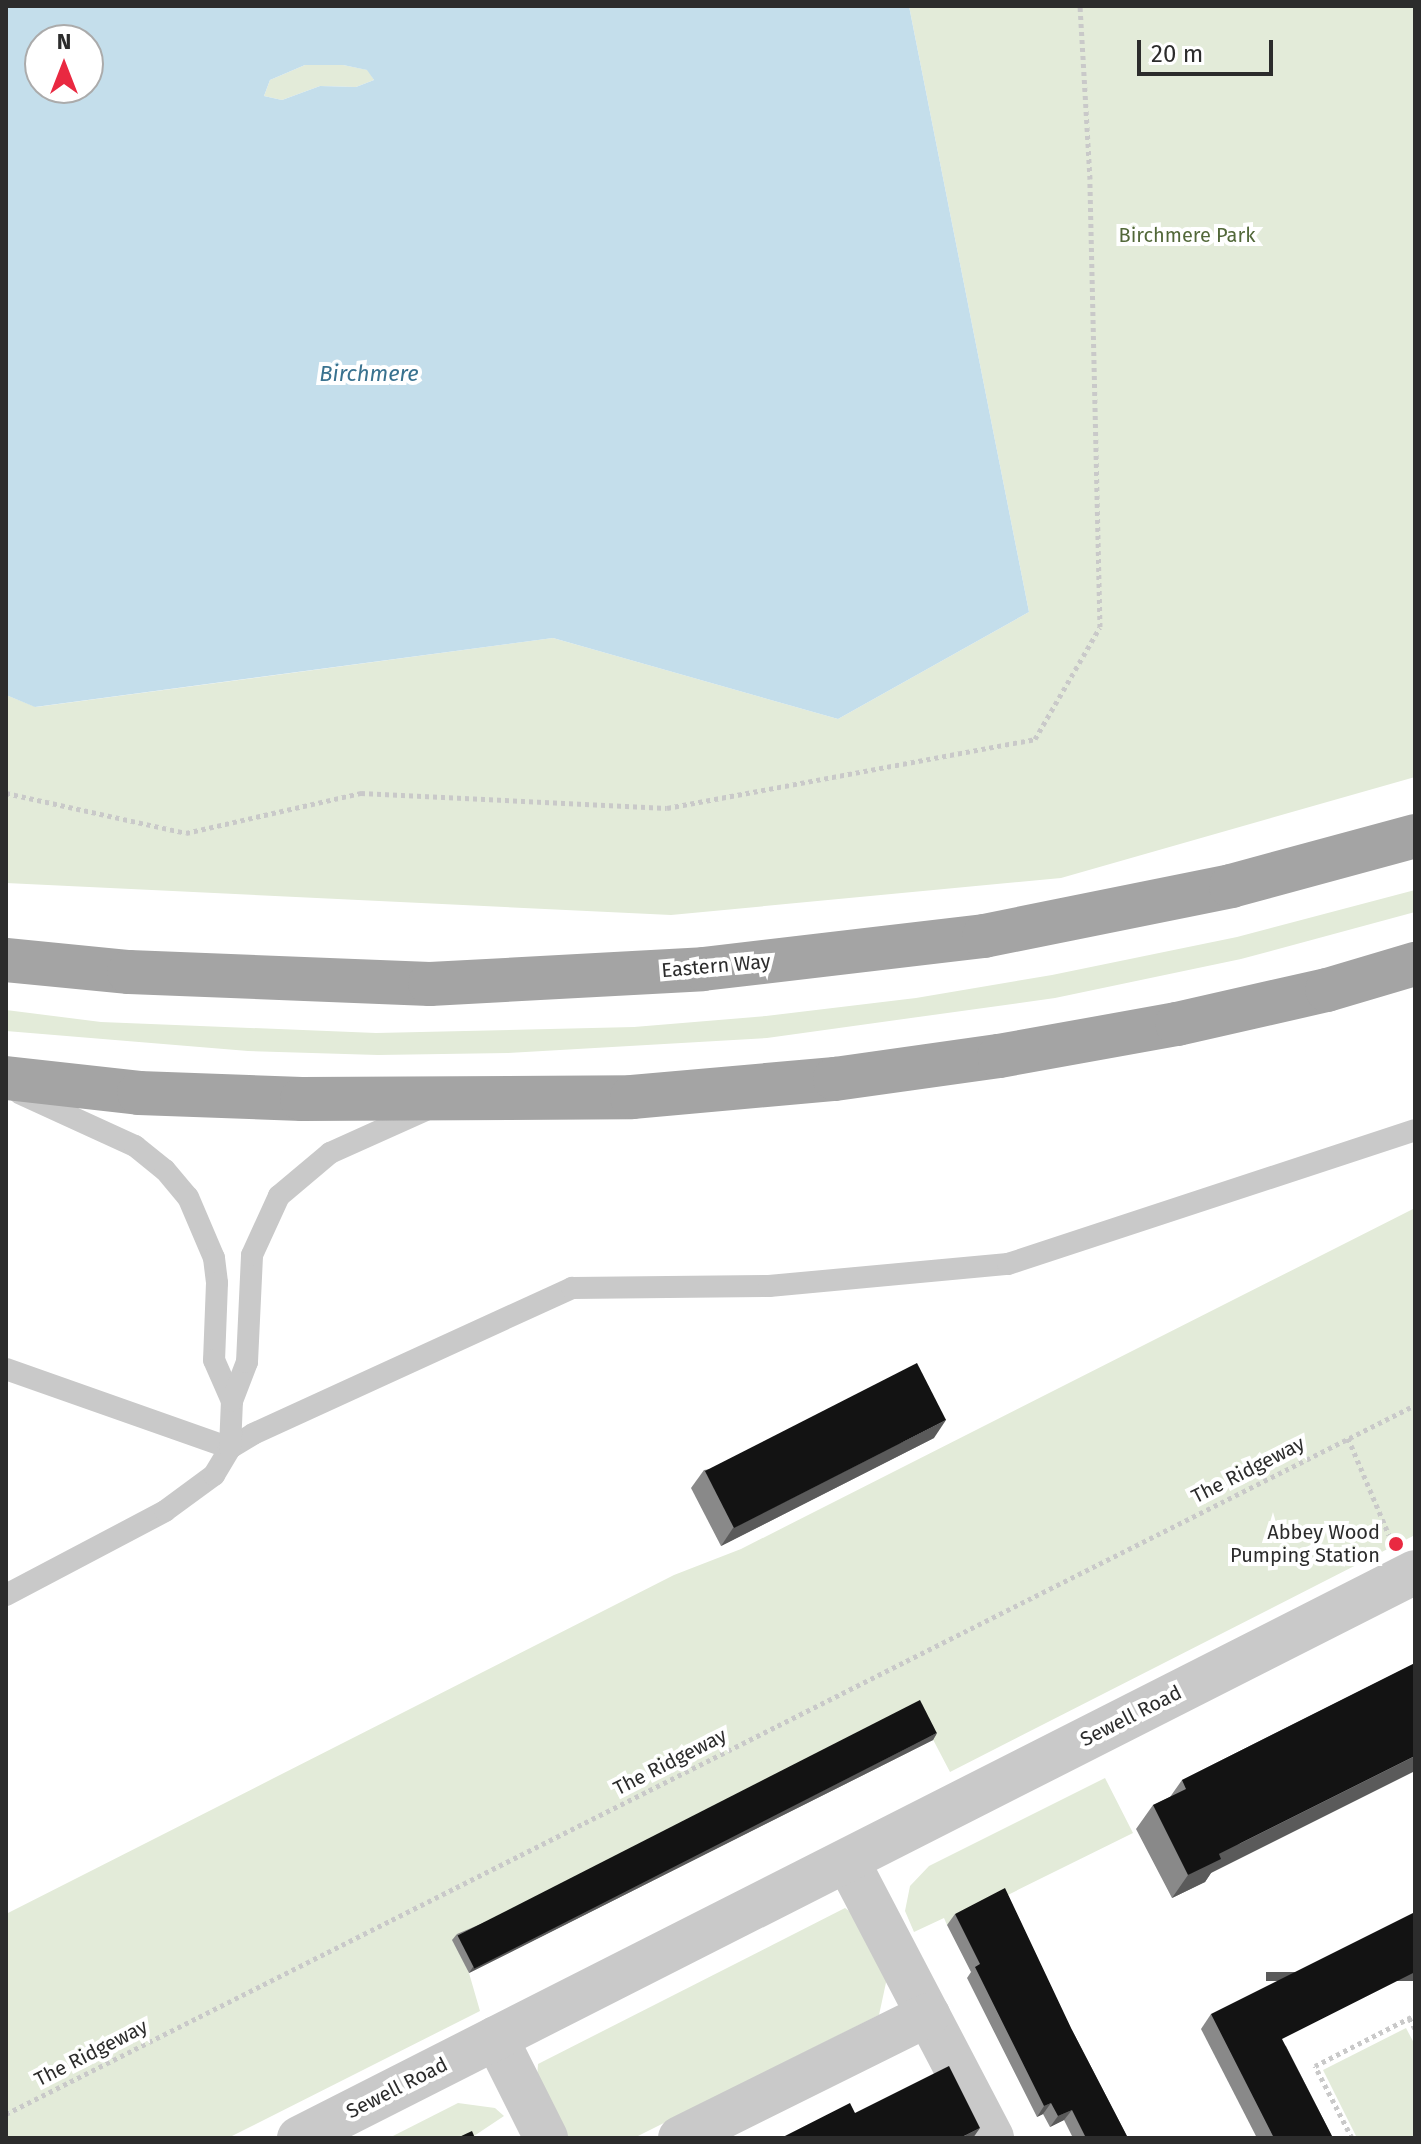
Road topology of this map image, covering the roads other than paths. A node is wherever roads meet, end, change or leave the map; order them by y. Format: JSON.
{"nodes":[{"id":1,"x":1415,"y":836,"type":"edge"},
{"id":2,"x":6,"y":960,"type":"edge"},
{"id":3,"x":1415,"y":964,"type":"edge"},
{"id":4,"x":6,"y":1078,"type":"edge"},
{"id":5,"x":6,"y":1087,"type":"edge"},
{"id":6,"x":449,"y":1099,"type":"junction"},
{"id":7,"x":1415,"y":1130,"type":"edge"},
{"id":8,"x":6,"y":1369,"type":"edge"},
{"id":9,"x":232,"y":1401,"type":"junction"},
{"id":10,"x":230,"y":1448,"type":"junction"},
{"id":11,"x":1415,"y":1572,"type":"edge"},
{"id":12,"x":6,"y":1595,"type":"edge"},
{"id":13,"x":848,"y":1862,"type":"junction"},
{"id":14,"x":928,"y":2015,"type":"junction"},
{"id":15,"x":496,"y":2038,"type":"junction"},
{"id":16,"x":299,"y":2138,"type":"edge"},
{"id":17,"x":546,"y":2138,"type":"edge"},
{"id":18,"x":680,"y":2138,"type":"edge"},
{"id":19,"x":992,"y":2138,"type":"edge"}],
"edges":[{"from":1,"to":2,"type":"main road","name":"Eastern Way"},
{"from":3,"to":6,"type":"main road"},
{"from":4,"to":6,"type":"main road"},
{"from":5,"to":9,"type":"lane"},
{"from":6,"to":9,"type":"lane"},
{"from":7,"to":10,"type":"lane"},
{"from":8,"to":10,"type":"lane"},
{"from":9,"to":10,"type":"lane"},
{"from":10,"to":12,"type":"lane"},
{"from":11,"to":13,"type":"street","name":"Sewell Road"},
{"from":13,"to":14,"type":"street"},
{"from":13,"to":15,"type":"street","name":"Sewell Road"},
{"from":14,"to":18,"type":"street"},
{"from":14,"to":19,"type":"street"},
{"from":15,"to":16,"type":"street","name":"Sewell Road"},
{"from":15,"to":17,"type":"street"}]}
